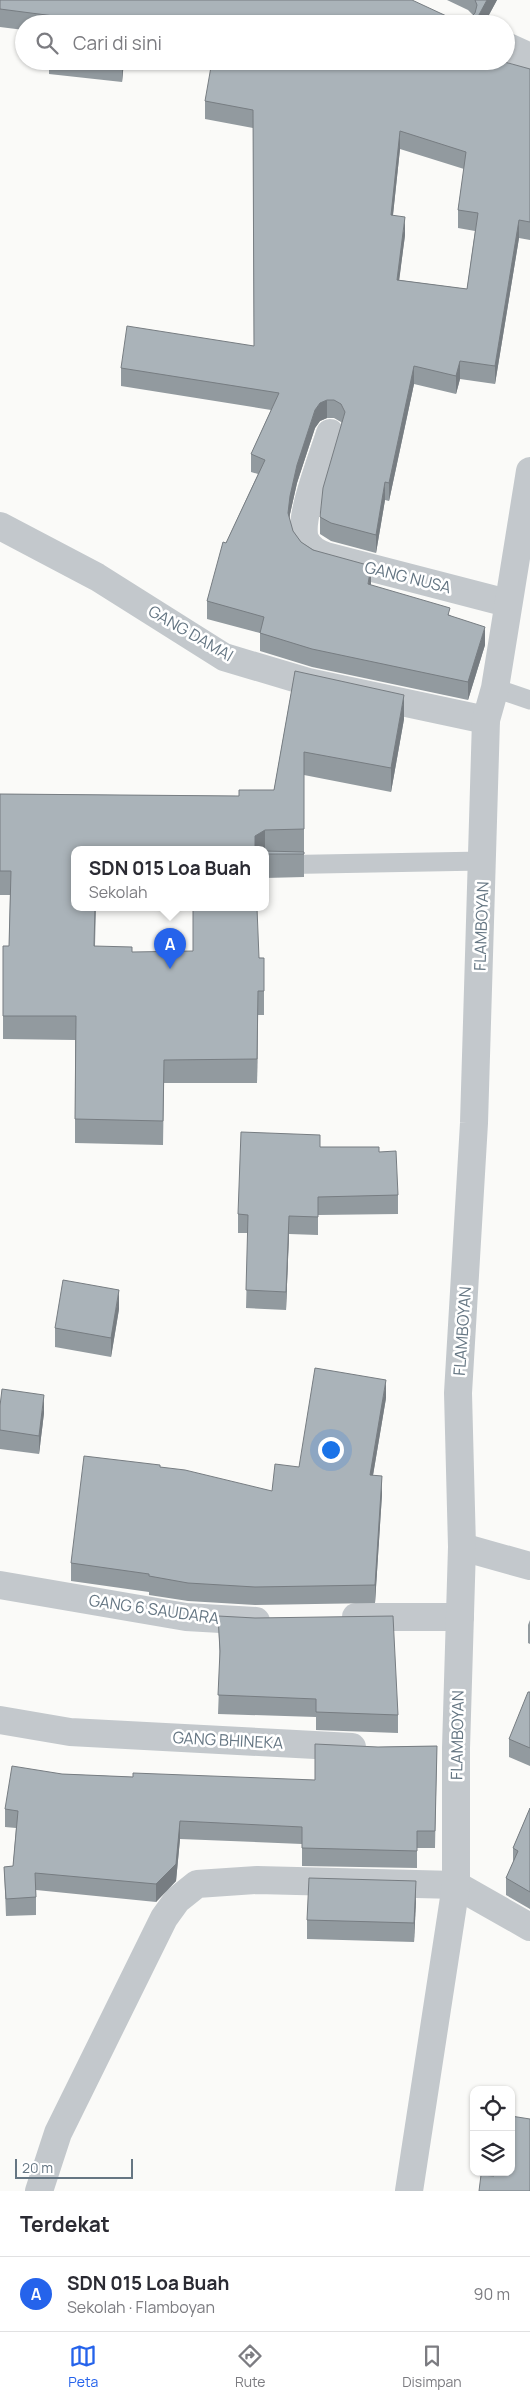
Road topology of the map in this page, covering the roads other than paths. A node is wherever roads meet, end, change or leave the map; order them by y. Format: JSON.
{"nodes":[{"id":1,"x":515,"y":50,"type":"edge"},
{"id":2,"x":530,"y":57,"type":"edge"},
{"id":3,"x":330,"y":432,"type":"dead end"},
{"id":4,"x":530,"y":471,"type":"edge"},
{"id":5,"x":0,"y":526,"type":"edge"},
{"id":6,"x":507,"y":603,"type":"junction"},
{"id":7,"x":495,"y":688,"type":"junction"},
{"id":8,"x":530,"y":700,"type":"edge"},
{"id":9,"x":486,"y":720,"type":"junction"},
{"id":10,"x":483,"y":861,"type":"junction"},
{"id":11,"x":269,"y":865,"type":"edge"},
{"id":12,"x":462,"y":1548,"type":"junction"},
{"id":13,"x":530,"y":1566,"type":"edge"},
{"id":14,"x":0,"y":1586,"type":"edge"},
{"id":15,"x":460,"y":1617,"type":"junction"},
{"id":16,"x":327,"y":1618,"type":"edge"},
{"id":17,"x":282,"y":1620,"type":"edge"},
{"id":18,"x":0,"y":1720,"type":"edge"},
{"id":19,"x":427,"y":1748,"type":"edge"},
{"id":20,"x":456,"y":1748,"type":"junction"},
{"id":21,"x":378,"y":1749,"type":"edge"},
{"id":22,"x":456,"y":1885,"type":"junction"},
{"id":23,"x":530,"y":1927,"type":"edge"},
{"id":24,"x":39,"y":2191,"type":"edge"},
{"id":25,"x":409,"y":2191,"type":"edge"}],
"edges":[{"from":1,"to":2,"type":"street"},
{"from":3,"to":6,"type":"street","name":"GANG NUSA"},
{"from":4,"to":6,"type":"street","name":"FLAMBOYAN"},
{"from":5,"to":9,"type":"street","name":"GANG DAMAI"},
{"from":6,"to":7,"type":"street","name":"FLAMBOYAN"},
{"from":7,"to":8,"type":"lane"},
{"from":7,"to":9,"type":"street","name":"FLAMBOYAN"},
{"from":9,"to":10,"type":"street","name":"FLAMBOYAN"},
{"from":10,"to":11,"type":"lane"},
{"from":10,"to":12,"type":"street","name":"FLAMBOYAN"},
{"from":12,"to":13,"type":"street"},
{"from":12,"to":15,"type":"street","name":"FLAMBOYAN"},
{"from":14,"to":17,"type":"street","name":"GANG 6 SAUDARA"},
{"from":15,"to":16,"type":"street"},
{"from":15,"to":20,"type":"street","name":"FLAMBOYAN"},
{"from":18,"to":21,"type":"street","name":"GANG BHINEKA"},
{"from":19,"to":20,"type":"street"},
{"from":20,"to":22,"type":"street","name":"FLAMBOYAN"},
{"from":22,"to":23,"type":"street"},
{"from":22,"to":24,"type":"street"},
{"from":22,"to":25,"type":"street","name":"FLAMBOYAN"}]}
